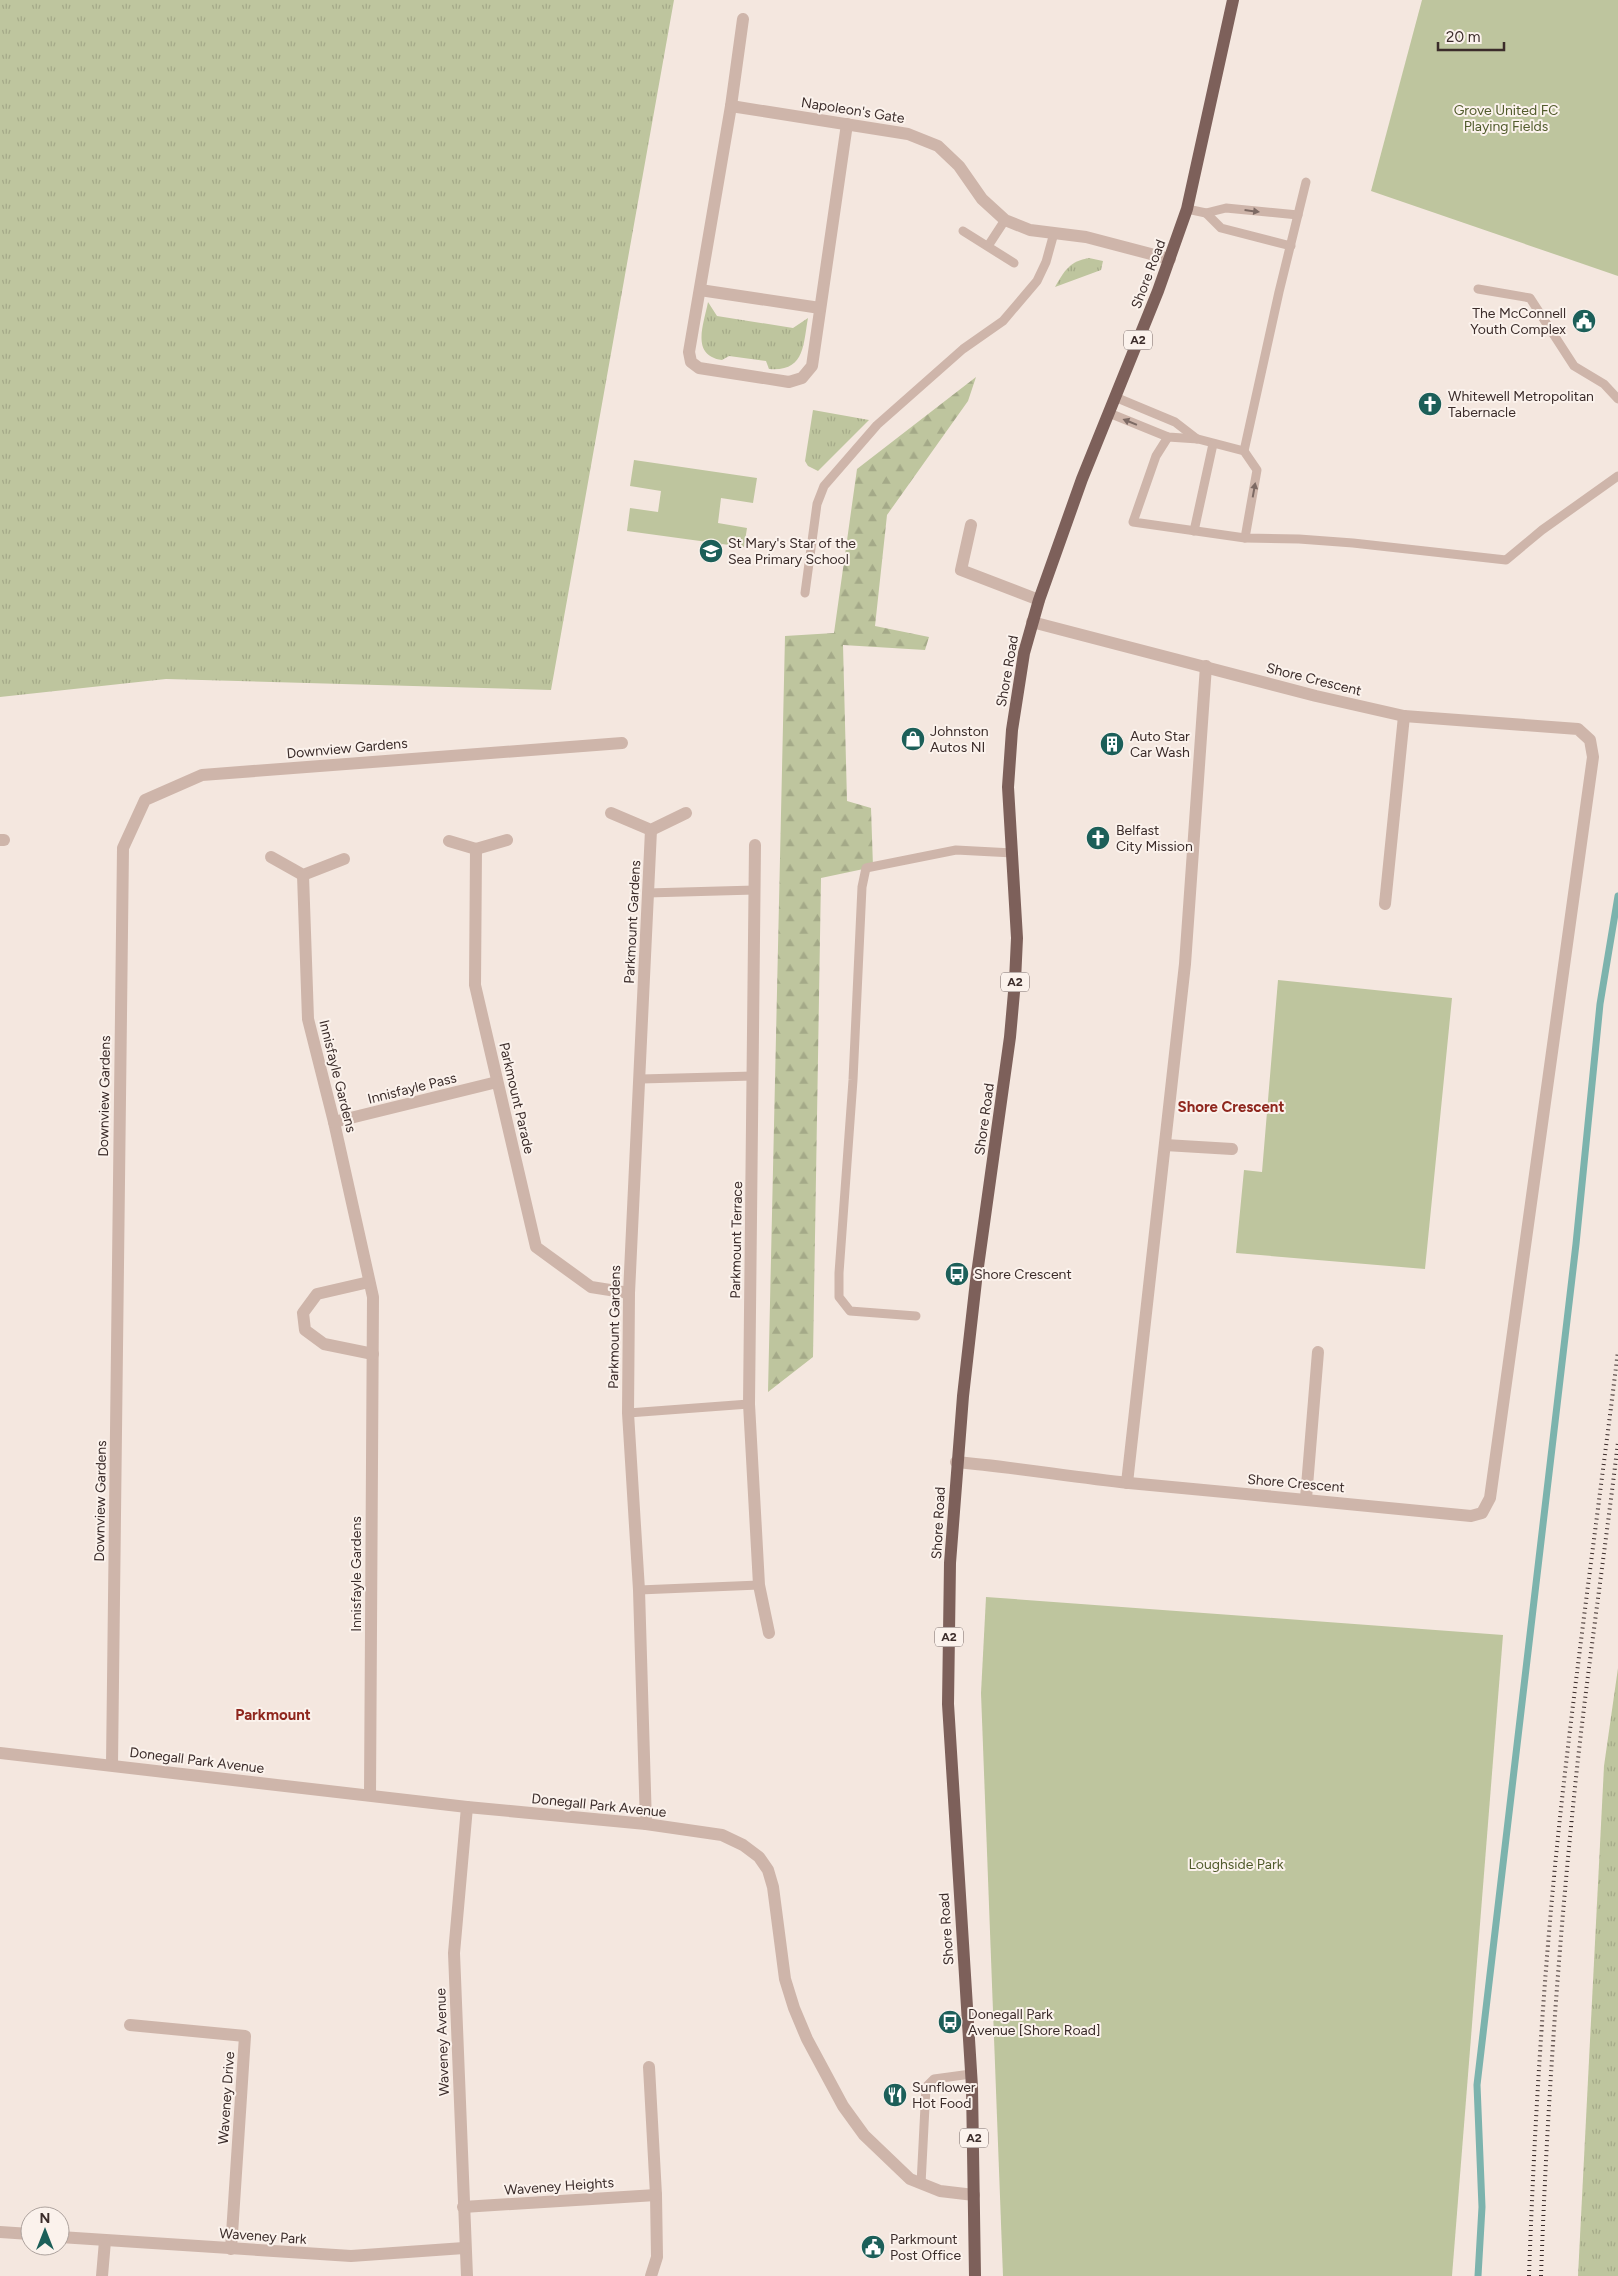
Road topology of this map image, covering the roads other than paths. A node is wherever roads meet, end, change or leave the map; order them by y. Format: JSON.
{"nodes":[{"id":1,"x":1233,"y":0,"type":"edge"},
{"id":2,"x":743,"y":19,"type":"dead end"},
{"id":3,"x":731,"y":106,"type":"junction"},
{"id":4,"x":848,"y":124,"type":"junction"},
{"id":5,"x":1306,"y":182,"type":"dead end"},
{"id":6,"x":1187,"y":209,"type":"junction"},
{"id":7,"x":1206,"y":213,"type":"junction"},
{"id":8,"x":1298,"y":215,"type":"junction"},
{"id":9,"x":1005,"y":220,"type":"junction"},
{"id":10,"x":963,"y":231,"type":"dead end"},
{"id":11,"x":1054,"y":233,"type":"junction"},
{"id":12,"x":988,"y":246,"type":"junction"},
{"id":13,"x":1291,"y":246,"type":"junction"},
{"id":14,"x":1170,"y":259,"type":"junction"},
{"id":15,"x":1014,"y":263,"type":"dead end"},
{"id":16,"x":1478,"y":289,"type":"dead end"},
{"id":17,"x":700,"y":290,"type":"junction"},
{"id":18,"x":820,"y":308,"type":"junction"},
{"id":19,"x":1115,"y":397,"type":"junction"},
{"id":20,"x":1618,"y":399,"type":"edge"},
{"id":21,"x":1108,"y":413,"type":"junction"},
{"id":22,"x":1168,"y":437,"type":"junction"},
{"id":23,"x":1198,"y":439,"type":"junction"},
{"id":24,"x":1214,"y":444,"type":"junction"},
{"id":25,"x":1244,"y":451,"type":"junction"},
{"id":26,"x":1618,"y":476,"type":"edge"},
{"id":27,"x":971,"y":525,"type":"dead end"},
{"id":28,"x":1194,"y":530,"type":"junction"},
{"id":29,"x":1245,"y":538,"type":"junction"},
{"id":30,"x":805,"y":593,"type":"dead end"},
{"id":31,"x":1039,"y":600,"type":"junction"},
{"id":32,"x":1032,"y":622,"type":"junction"},
{"id":33,"x":1206,"y":666,"type":"junction"},
{"id":34,"x":1404,"y":716,"type":"junction"},
{"id":35,"x":622,"y":743,"type":"dead end"},
{"id":36,"x":611,"y":813,"type":"dead end"},
{"id":37,"x":686,"y":813,"type":"dead end"},
{"id":38,"x":651,"y":830,"type":"junction"},
{"id":39,"x":507,"y":840,"type":"dead end"},
{"id":40,"x":449,"y":841,"type":"dead end"},
{"id":41,"x":755,"y":846,"type":"dead end"},
{"id":42,"x":476,"y":849,"type":"junction"},
{"id":43,"x":1013,"y":853,"type":"junction"},
{"id":44,"x":271,"y":857,"type":"dead end"},
{"id":45,"x":344,"y":860,"type":"dead end"},
{"id":46,"x":304,"y":875,"type":"junction"},
{"id":47,"x":755,"y":890,"type":"junction"},
{"id":48,"x":648,"y":893,"type":"junction"},
{"id":49,"x":1385,"y":904,"type":"dead end"},
{"id":50,"x":753,"y":1076,"type":"junction"},
{"id":51,"x":641,"y":1079,"type":"junction"},
{"id":52,"x":498,"y":1082,"type":"junction"},
{"id":53,"x":334,"y":1122,"type":"junction"},
{"id":54,"x":1164,"y":1145,"type":"junction"},
{"id":55,"x":1232,"y":1149,"type":"dead end"},
{"id":56,"x":369,"y":1282,"type":"junction"},
{"id":57,"x":629,"y":1293,"type":"junction"},
{"id":58,"x":916,"y":1316,"type":"dead end"},
{"id":59,"x":1318,"y":1352,"type":"dead end"},
{"id":60,"x":372,"y":1354,"type":"junction"},
{"id":61,"x":749,"y":1404,"type":"junction"},
{"id":62,"x":628,"y":1414,"type":"junction"},
{"id":63,"x":956,"y":1462,"type":"junction"},
{"id":64,"x":1127,"y":1483,"type":"junction"},
{"id":65,"x":1306,"y":1498,"type":"junction"},
{"id":66,"x":759,"y":1585,"type":"junction"},
{"id":67,"x":639,"y":1590,"type":"junction"},
{"id":68,"x":770,"y":1633,"type":"dead end"},
{"id":69,"x":0,"y":1753,"type":"edge"},
{"id":70,"x":112,"y":1765,"type":"junction"},
{"id":71,"x":370,"y":1795,"type":"junction"},
{"id":72,"x":467,"y":1806,"type":"junction"},
{"id":73,"x":646,"y":1824,"type":"junction"},
{"id":74,"x":130,"y":2025,"type":"dead end"},
{"id":75,"x":648,"y":2067,"type":"dead end"},
{"id":76,"x":971,"y":2074,"type":"junction"},
{"id":77,"x":921,"y":2184,"type":"junction"},
{"id":78,"x":656,"y":2195,"type":"junction"},
{"id":79,"x":974,"y":2195,"type":"junction"},
{"id":80,"x":463,"y":2207,"type":"junction"},
{"id":81,"x":0,"y":2232,"type":"edge"},
{"id":82,"x":20,"y":2233,"type":"edge"},
{"id":83,"x":70,"y":2238,"type":"edge"},
{"id":84,"x":105,"y":2241,"type":"junction"},
{"id":85,"x":231,"y":2248,"type":"junction"},
{"id":86,"x":464,"y":2248,"type":"junction"},
{"id":87,"x":102,"y":2276,"type":"edge"},
{"id":88,"x":467,"y":2276,"type":"edge"},
{"id":89,"x":651,"y":2276,"type":"edge"},
{"id":90,"x":975,"y":2276,"type":"edge"}],
"edges":[{"from":1,"to":6,"type":"main road","name":"Shore Road","number":"A2"},
{"from":2,"to":3,"type":"street"},
{"from":3,"to":4,"type":"street","name":"Napoleon's Gate"},
{"from":3,"to":17,"type":"street"},
{"from":4,"to":9,"type":"street","name":"Napoleon's Gate"},
{"from":4,"to":18,"type":"street"},
{"from":5,"to":8,"type":"lane"},
{"from":6,"to":7,"type":"lane"},
{"from":6,"to":14,"type":"main road","name":"Shore Road","number":"A2"},
{"from":7,"to":8,"type":"lane","one_way":true},
{"from":7,"to":13,"type":"lane"},
{"from":8,"to":13,"type":"lane"},
{"from":9,"to":11,"type":"street","name":"Napoleon's Gate"},
{"from":9,"to":12,"type":"lane"},
{"from":10,"to":12,"type":"lane"},
{"from":11,"to":14,"type":"street","name":"Napoleon's Gate"},
{"from":11,"to":30,"type":"lane"},
{"from":12,"to":15,"type":"lane"},
{"from":13,"to":25,"type":"lane"},
{"from":14,"to":19,"type":"main road","name":"Shore Road","number":"A2"},
{"from":16,"to":20,"type":"lane"},
{"from":17,"to":18,"type":"street"},
{"from":17,"to":18,"type":"street"},
{"from":19,"to":21,"type":"main road","name":"Shore Road","number":"A2"},
{"from":19,"to":23,"type":"lane"},
{"from":22,"to":21,"type":"lane","one_way":true},
{"from":21,"to":31,"type":"main road","name":"Shore Road","number":"A2"},
{"from":22,"to":23,"type":"lane"},
{"from":22,"to":28,"type":"lane"},
{"from":23,"to":24,"type":"lane"},
{"from":24,"to":25,"type":"lane"},
{"from":24,"to":28,"type":"lane"},
{"from":29,"to":25,"type":"lane","one_way":true},
{"from":26,"to":29,"type":"lane"},
{"from":27,"to":31,"type":"street"},
{"from":28,"to":29,"type":"lane"},
{"from":31,"to":32,"type":"main road","name":"Shore Road","number":"A2"},
{"from":32,"to":33,"type":"street","name":"Shore Crescent"},
{"from":32,"to":43,"type":"main road","name":"Shore Road","number":"A2"},
{"from":33,"to":34,"type":"street","name":"Shore Crescent"},
{"from":33,"to":54,"type":"street"},
{"from":34,"to":49,"type":"street"},
{"from":34,"to":65,"type":"street","name":"Shore Crescent"},
{"from":35,"to":70,"type":"street","name":"Downview Gardens"},
{"from":36,"to":38,"type":"street"},
{"from":37,"to":38,"type":"street"},
{"from":38,"to":48,"type":"street","name":"Parkmount Gardens"},
{"from":39,"to":42,"type":"street"},
{"from":40,"to":42,"type":"street"},
{"from":41,"to":47,"type":"street","name":"Parkmount Terrace"},
{"from":42,"to":52,"type":"street","name":"Parkmount Parade"},
{"from":43,"to":58,"type":"lane"},
{"from":43,"to":63,"type":"main road","name":"Shore Road","number":"A2"},
{"from":44,"to":46,"type":"street"},
{"from":45,"to":46,"type":"street"},
{"from":46,"to":53,"type":"street","name":"Innisfayle Gardens"},
{"from":47,"to":48,"type":"lane"},
{"from":47,"to":50,"type":"street","name":"Parkmount Terrace"},
{"from":48,"to":51,"type":"street","name":"Parkmount Gardens"},
{"from":50,"to":51,"type":"lane"},
{"from":50,"to":61,"type":"street","name":"Parkmount Terrace"},
{"from":51,"to":57,"type":"street","name":"Parkmount Gardens"},
{"from":52,"to":53,"type":"street","name":"Innisfayle Pass"},
{"from":52,"to":57,"type":"street","name":"Parkmount Parade"},
{"from":53,"to":56,"type":"street","name":"Innisfayle Gardens"},
{"from":54,"to":55,"type":"street"},
{"from":54,"to":64,"type":"street"},
{"from":56,"to":60,"type":"street","name":"Innisfayle Gardens"},
{"from":56,"to":60,"type":"street"},
{"from":57,"to":62,"type":"street","name":"Parkmount Gardens"},
{"from":59,"to":65,"type":"street"},
{"from":60,"to":71,"type":"street","name":"Innisfayle Gardens"},
{"from":61,"to":62,"type":"lane"},
{"from":61,"to":66,"type":"street","name":"Parkmount Terrace"},
{"from":62,"to":67,"type":"street","name":"Parkmount Gardens"},
{"from":63,"to":64,"type":"street","name":"Shore Crescent"},
{"from":63,"to":76,"type":"main road","name":"Shore Road","number":"A2"},
{"from":64,"to":65,"type":"street","name":"Shore Crescent"},
{"from":66,"to":67,"type":"lane"},
{"from":66,"to":68,"type":"street","name":"Parkmount Terrace"},
{"from":67,"to":73,"type":"street","name":"Parkmount Gardens"},
{"from":69,"to":70,"type":"street","name":"Donegall Park Avenue"},
{"from":70,"to":71,"type":"street","name":"Donegall Park Avenue"},
{"from":71,"to":72,"type":"street","name":"Donegall Park Avenue"},
{"from":72,"to":73,"type":"street","name":"Donegall Park Avenue"},
{"from":72,"to":80,"type":"street","name":"Waveney Avenue"},
{"from":73,"to":77,"type":"street","name":"Donegall Park Avenue"},
{"from":74,"to":85,"type":"street","name":"Waveney Drive"},
{"from":75,"to":78,"type":"street"},
{"from":76,"to":77,"type":"lane"},
{"from":76,"to":79,"type":"main road","name":"Shore Road","number":"A2"},
{"from":77,"to":79,"type":"street","name":"Donegall Park Avenue"},
{"from":78,"to":80,"type":"street","name":"Waveney Heights"},
{"from":78,"to":89,"type":"street"},
{"from":79,"to":90,"type":"main road","name":"Shore Road","number":"A2"},
{"from":80,"to":86,"type":"street","name":"Waveney Avenue"},
{"from":81,"to":82,"type":"street"},
{"from":83,"to":84,"type":"street","name":"Waveney Park"},
{"from":84,"to":85,"type":"street","name":"Waveney Park"},
{"from":84,"to":87,"type":"street"},
{"from":85,"to":86,"type":"street","name":"Waveney Park"},
{"from":86,"to":88,"type":"street","name":"Waveney Avenue"}]}
